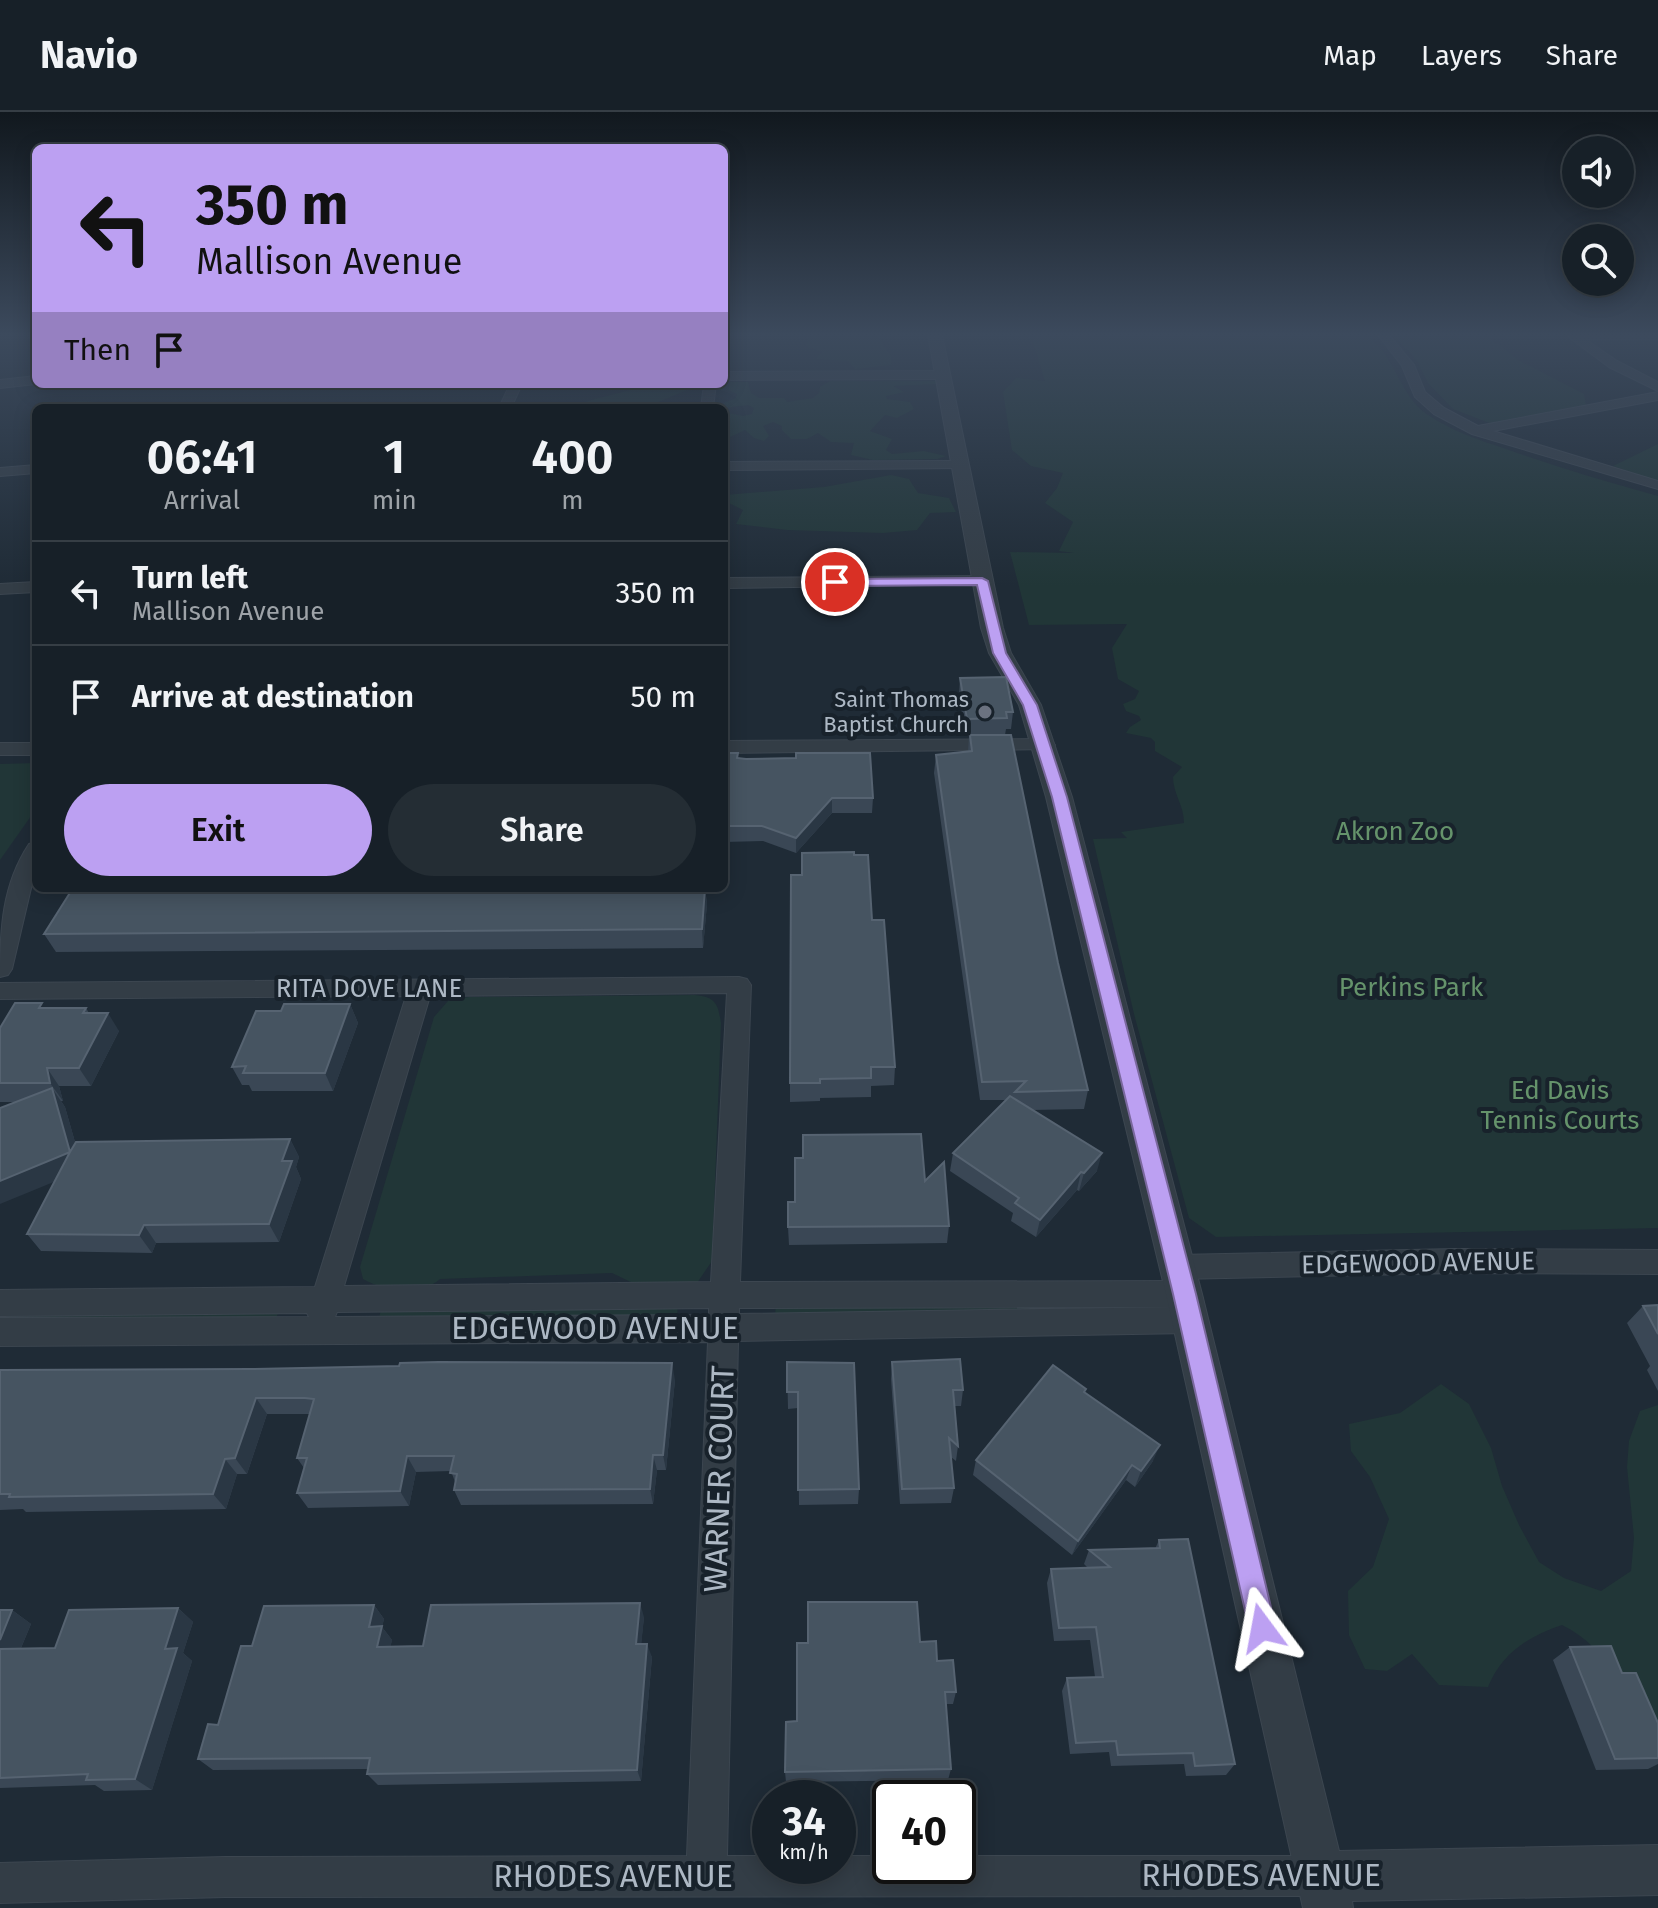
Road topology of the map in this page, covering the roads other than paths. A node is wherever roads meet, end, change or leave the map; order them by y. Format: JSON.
{"nodes":[{"id":1,"x":950,"y":419,"type":"edge"},
{"id":2,"x":1454,"y":419,"type":"edge"},
{"id":3,"x":1540,"y":419,"type":"edge"},
{"id":4,"x":1477,"y":431,"type":"junction"},
{"id":5,"x":959,"y":465,"type":"junction"},
{"id":6,"x":728,"y":466,"type":"edge"},
{"id":7,"x":32,"y":469,"type":"edge"},
{"id":8,"x":0,"y":472,"type":"edge"},
{"id":9,"x":1658,"y":485,"type":"edge"},
{"id":10,"x":982,"y":581,"type":"junction"},
{"id":11,"x":728,"y":583,"type":"edge"},
{"id":12,"x":32,"y":587,"type":"edge"},
{"id":13,"x":0,"y":589,"type":"edge"},
{"id":14,"x":1045,"y":745,"type":"junction"},
{"id":15,"x":728,"y":747,"type":"edge"},
{"id":16,"x":0,"y":749,"type":"edge"},
{"id":17,"x":32,"y":749,"type":"edge"},
{"id":18,"x":32,"y":856,"type":"edge"},
{"id":19,"x":0,"y":969,"type":"edge"},
{"id":20,"x":739,"y":985,"type":"joint"},
{"id":21,"x":421,"y":987,"type":"junction"},
{"id":22,"x":0,"y":991,"type":"edge"},
{"id":23,"x":1658,"y":1262,"type":"edge"},
{"id":24,"x":1184,"y":1294,"type":"junction"},
{"id":25,"x":725,"y":1295,"type":"junction"},
{"id":26,"x":325,"y":1300,"type":"junction"},
{"id":27,"x":0,"y":1303,"type":"edge"},
{"id":28,"x":724,"y":1328,"type":"junction"},
{"id":29,"x":316,"y":1330,"type":"junction"},
{"id":30,"x":0,"y":1332,"type":"edge"},
{"id":31,"x":1658,"y":1870,"type":"edge"},
{"id":32,"x":706,"y":1876,"type":"junction"},
{"id":33,"x":0,"y":1883,"type":"edge"},
{"id":34,"x":1324,"y":1892,"type":"edge"}],
"edges":[{"from":1,"to":5,"type":"street"},
{"from":2,"to":4,"type":"street"},
{"from":3,"to":4,"type":"street"},
{"from":4,"to":9,"type":"street"},
{"from":5,"to":6,"type":"street"},
{"from":5,"to":10,"type":"street"},
{"from":7,"to":8,"type":"street"},
{"from":10,"to":11,"type":"street"},
{"from":10,"to":14,"type":"street"},
{"from":12,"to":13,"type":"street"},
{"from":14,"to":15,"type":"street"},
{"from":14,"to":24,"type":"street"},
{"from":16,"to":17,"type":"street"},
{"from":18,"to":19,"type":"street"},
{"from":20,"to":21,"type":"street","name":"RITA DOVE LANE"},
{"from":20,"to":25,"type":"street","name":"WARNER COURT"},
{"from":21,"to":22,"type":"street","name":"RITA DOVE LANE"},
{"from":21,"to":26,"type":"street"},
{"from":23,"to":24,"type":"street","name":"EDGEWOOD AVENUE"},
{"from":24,"to":25,"type":"street","name":"EDGEWOOD AVENUE"},
{"from":24,"to":28,"type":"street","name":"EDGEWOOD AVENUE"},
{"from":24,"to":34,"type":"street"},
{"from":25,"to":26,"type":"street","name":"EDGEWOOD AVENUE"},
{"from":25,"to":28,"type":"street","name":"WARNER COURT"},
{"from":26,"to":27,"type":"street","name":"EDGEWOOD AVENUE"},
{"from":26,"to":29,"type":"street"},
{"from":28,"to":29,"type":"street","name":"EDGEWOOD AVENUE"},
{"from":28,"to":32,"type":"street","name":"WARNER COURT"},
{"from":29,"to":30,"type":"street","name":"EDGEWOOD AVENUE"},
{"from":31,"to":34,"type":"street","name":"RHODES AVENUE"},
{"from":32,"to":33,"type":"street","name":"RHODES AVENUE"},
{"from":32,"to":34,"type":"street","name":"RHODES AVENUE"}]}
